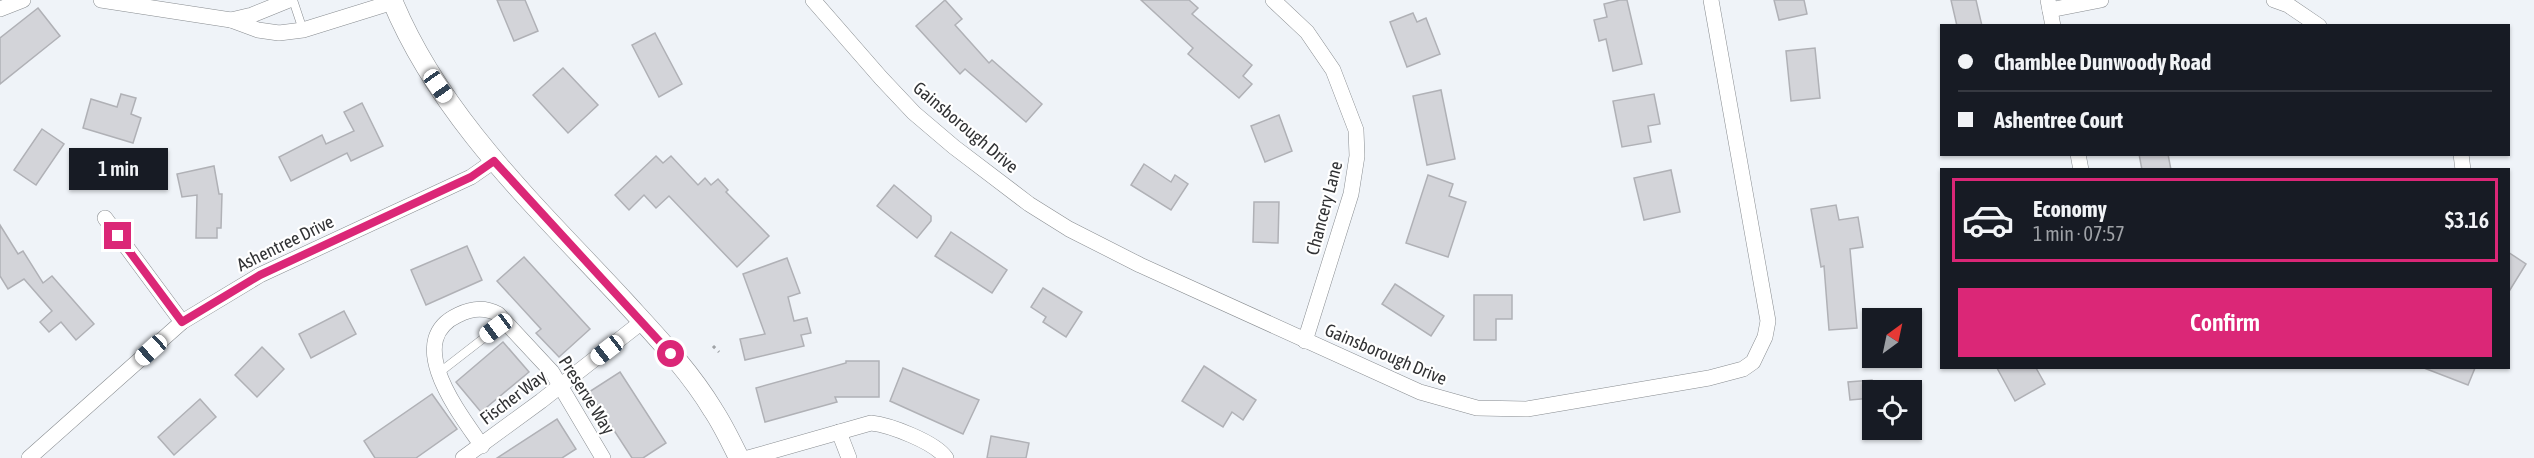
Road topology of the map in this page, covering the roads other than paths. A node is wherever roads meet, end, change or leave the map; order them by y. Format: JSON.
{"nodes":[{"id":1,"x":23,"y":0,"type":"edge"},
{"id":2,"x":101,"y":0,"type":"edge"},
{"id":3,"x":291,"y":0,"type":"edge"},
{"id":4,"x":813,"y":0,"type":"edge"},
{"id":5,"x":1274,"y":0,"type":"edge"},
{"id":6,"x":1711,"y":0,"type":"edge"},
{"id":7,"x":2101,"y":0,"type":"edge"},
{"id":8,"x":2274,"y":0,"type":"edge"},
{"id":9,"x":393,"y":1,"type":"edge"},
{"id":10,"x":1,"y":7,"type":"edge"},
{"id":11,"x":2050,"y":12,"type":"edge"},
{"id":12,"x":231,"y":20,"type":"junction"},
{"id":13,"x":2316,"y":24,"type":"edge"},
{"id":14,"x":303,"y":30,"type":"junction"},
{"id":15,"x":494,"y":161,"type":"junction"},
{"id":16,"x":105,"y":218,"type":"dead end"},
{"id":17,"x":643,"y":321,"type":"junction"},
{"id":18,"x":182,"y":322,"type":"junction"},
{"id":19,"x":511,"y":327,"type":"junction"},
{"id":20,"x":1305,"y":341,"type":"junction"},
{"id":21,"x":440,"y":372,"type":"junction"},
{"id":22,"x":561,"y":386,"type":"junction"},
{"id":23,"x":839,"y":432,"type":"junction"},
{"id":24,"x":482,"y":446,"type":"junction"},
{"id":25,"x":29,"y":458,"type":"edge"},
{"id":26,"x":463,"y":458,"type":"edge"},
{"id":27,"x":603,"y":458,"type":"edge"},
{"id":28,"x":738,"y":458,"type":"edge"},
{"id":29,"x":748,"y":458,"type":"edge"},
{"id":30,"x":849,"y":458,"type":"edge"},
{"id":31,"x":946,"y":458,"type":"edge"}],
"edges":[{"from":1,"to":10,"type":"street"},
{"from":2,"to":12,"type":"street"},
{"from":3,"to":12,"type":"street"},
{"from":3,"to":14,"type":"lane"},
{"from":4,"to":20,"type":"street","name":"Gainsborough Drive"},
{"from":5,"to":20,"type":"street","name":"Chancery Lane"},
{"from":6,"to":20,"type":"street","name":"Gainsborough Drive"},
{"from":7,"to":11,"type":"street"},
{"from":8,"to":13,"type":"street"},
{"from":9,"to":14,"type":"street"},
{"from":9,"to":15,"type":"street"},
{"from":12,"to":14,"type":"street"},
{"from":15,"to":17,"type":"street"},
{"from":15,"to":18,"type":"street","name":"Ashentree Drive"},
{"from":16,"to":18,"type":"street"},
{"from":17,"to":22,"type":"street","name":"Fischer Way"},
{"from":17,"to":28,"type":"street"},
{"from":18,"to":25,"type":"street","name":"Ashentree Drive"},
{"from":19,"to":21,"type":"lane"},
{"from":19,"to":21,"type":"street","name":"Preserve Way"},
{"from":19,"to":22,"type":"street","name":"Preserve Way"},
{"from":21,"to":24,"type":"street","name":"Preserve Way"},
{"from":22,"to":24,"type":"street","name":"Fischer Way"},
{"from":22,"to":27,"type":"street","name":"Preserve Way"},
{"from":23,"to":29,"type":"street"},
{"from":23,"to":30,"type":"street"},
{"from":23,"to":31,"type":"street"},
{"from":24,"to":26,"type":"street","name":"Fischer Way"}]}
